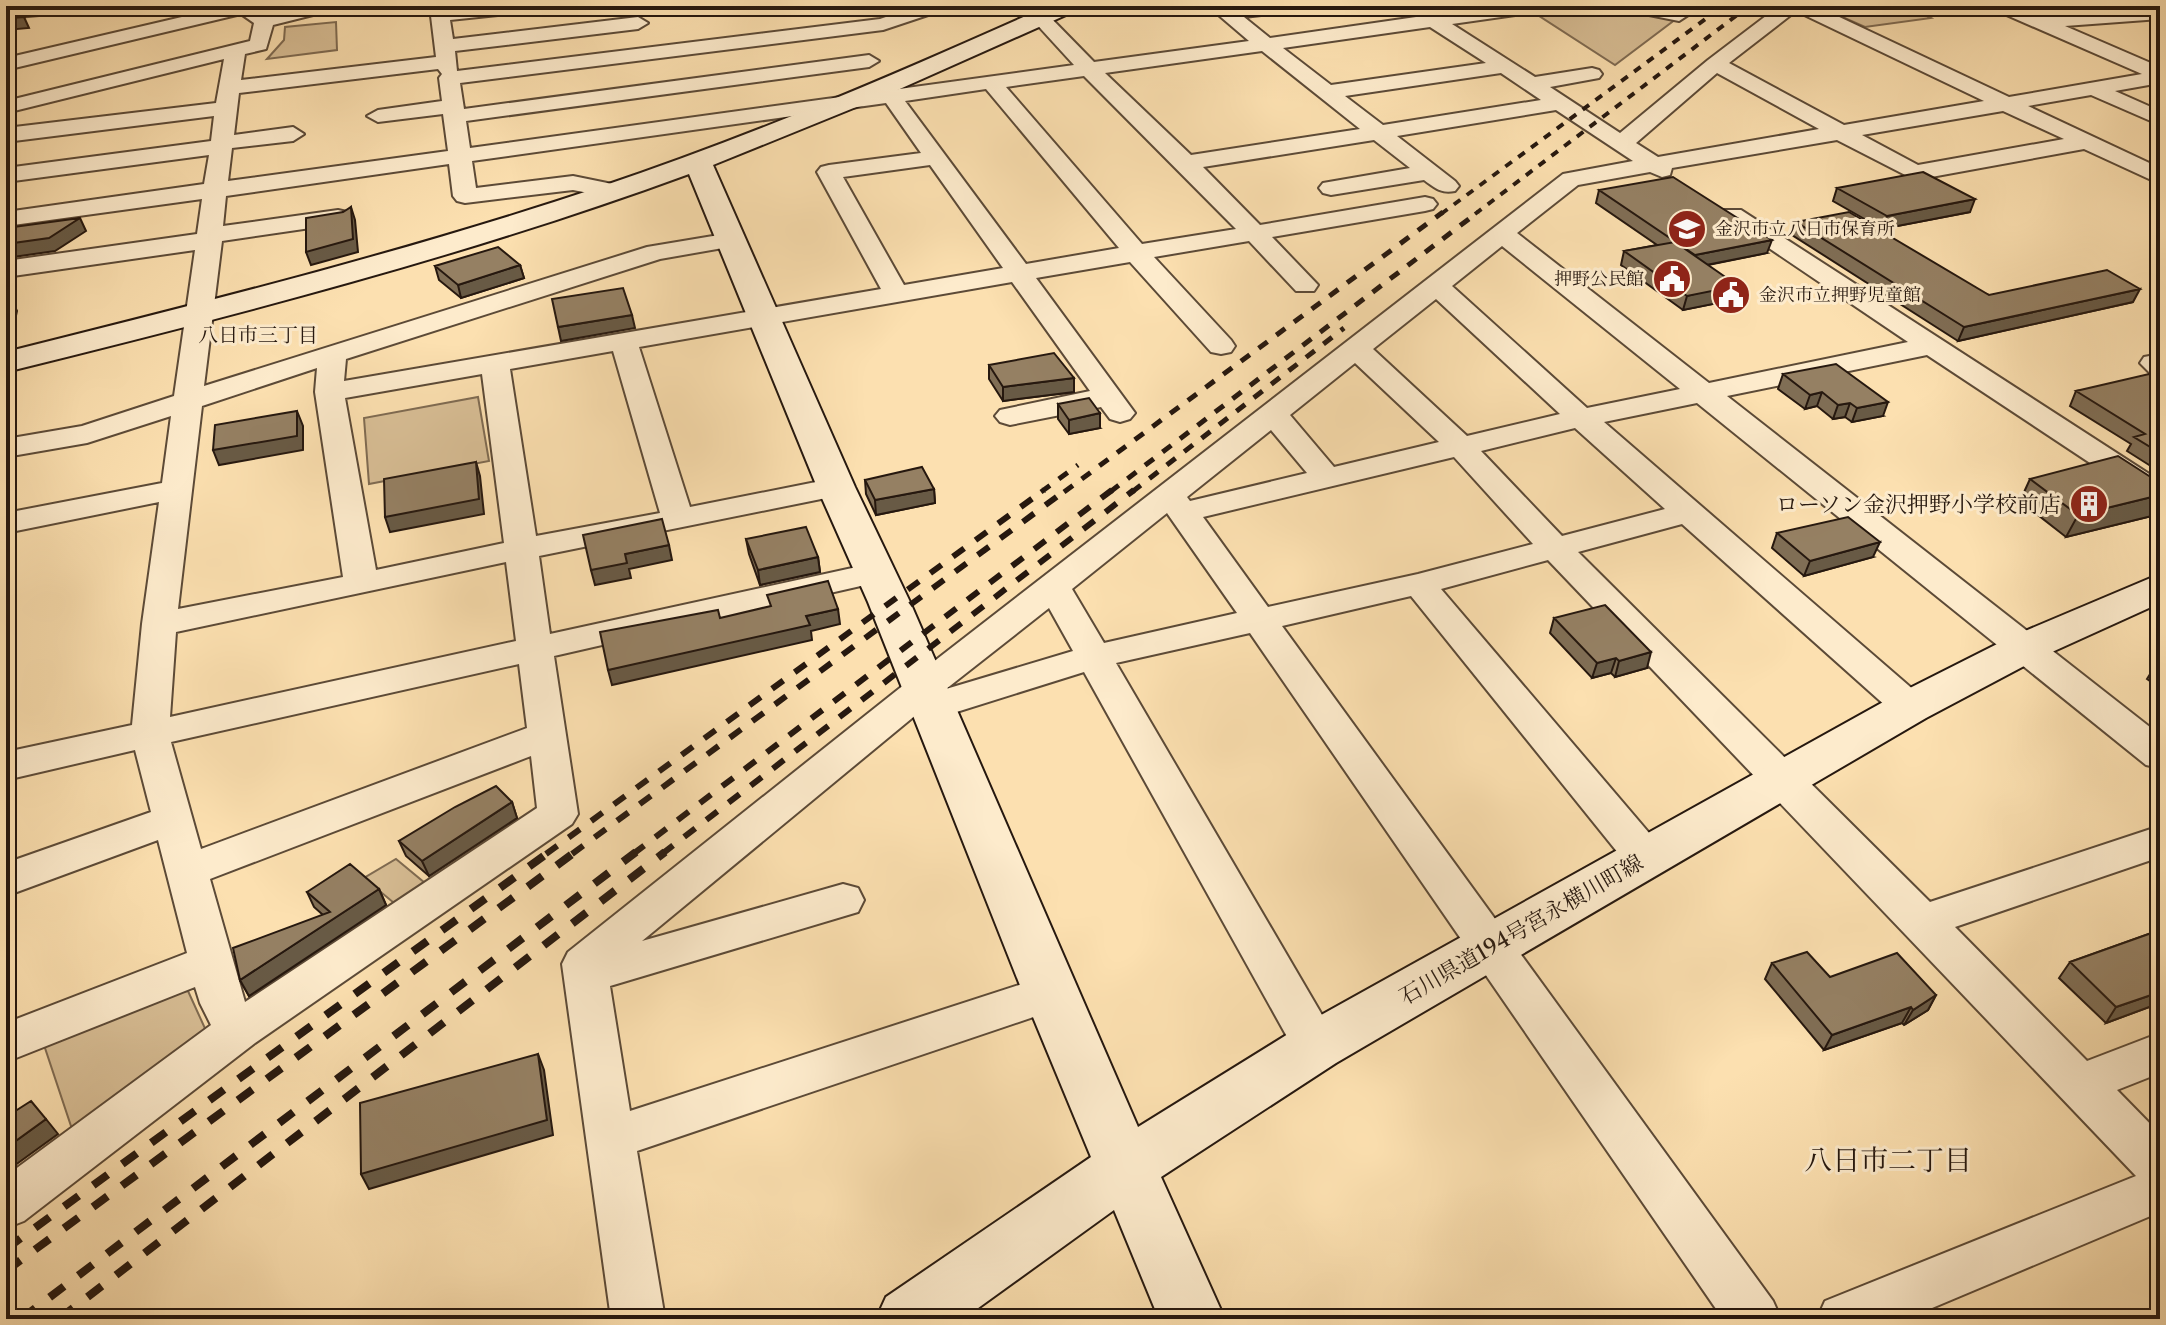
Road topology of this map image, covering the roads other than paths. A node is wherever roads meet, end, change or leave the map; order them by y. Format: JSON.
{"nodes":[{"id":1,"x":326,"y":6,"type":"edge"},
{"id":2,"x":527,"y":6,"type":"edge"},
{"id":3,"x":830,"y":6,"type":"edge"},
{"id":4,"x":1067,"y":6,"type":"edge"},
{"id":5,"x":1288,"y":6,"type":"edge"},
{"id":6,"x":1412,"y":6,"type":"edge"},
{"id":7,"x":1536,"y":6,"type":"edge"},
{"id":8,"x":1631,"y":6,"type":"edge"},
{"id":9,"x":1693,"y":6,"type":"edge"},
{"id":10,"x":1791,"y":6,"type":"edge"},
{"id":11,"x":1801,"y":6,"type":"edge"},
{"id":12,"x":2002,"y":6,"type":"edge"},
{"id":13,"x":2153,"y":6,"type":"edge"},
{"id":14,"x":64,"y":7,"type":"edge"},
{"id":15,"x":244,"y":7,"type":"edge"},
{"id":16,"x":932,"y":7,"type":"edge"},
{"id":17,"x":1222,"y":10,"type":"edge"},
{"id":18,"x":439,"y":11,"type":"edge"},
{"id":19,"x":2160,"y":11,"type":"edge"},
{"id":20,"x":6,"y":12,"type":"edge"},
{"id":21,"x":634,"y":15,"type":"edge"},
{"id":22,"x":1040,"y":18,"type":"junction"},
{"id":23,"x":1435,"y":20,"type":"junction"},
{"id":24,"x":264,"y":21,"type":"junction"},
{"id":25,"x":2042,"y":23,"type":"junction"},
{"id":26,"x":847,"y":28,"type":"junction"},
{"id":27,"x":101,"y":42,"type":"junction"},
{"id":28,"x":1262,"y":43,"type":"junction"},
{"id":29,"x":236,"y":51,"type":"junction"},
{"id":30,"x":651,"y":53,"type":"junction"},
{"id":31,"x":447,"y":62,"type":"junction"},
{"id":32,"x":6,"y":64,"type":"edge"},
{"id":33,"x":1715,"y":64,"type":"junction"},
{"id":34,"x":1504,"y":67,"type":"junction"},
{"id":35,"x":1089,"y":69,"type":"junction"},
{"id":36,"x":1592,"y":74,"type":"dead end"},
{"id":37,"x":2160,"y":76,"type":"edge"},
{"id":38,"x":882,"y":81,"type":"junction"},
{"id":39,"x":992,"y":83,"type":"junction"},
{"id":40,"x":1531,"y":84,"type":"junction"},
{"id":41,"x":666,"y":88,"type":"junction"},
{"id":42,"x":2094,"y":89,"type":"junction"},
{"id":43,"x":1325,"y":92,"type":"junction"},
{"id":44,"x":1561,"y":103,"type":"junction"},
{"id":45,"x":2011,"y":104,"type":"junction"},
{"id":46,"x":6,"y":107,"type":"edge"},
{"id":47,"x":456,"y":111,"type":"junction"},
{"id":48,"x":378,"y":116,"type":"dead end"},
{"id":49,"x":2160,"y":119,"type":"edge"},
{"id":50,"x":225,"y":122,"type":"junction"},
{"id":51,"x":290,"y":125,"type":"dead end"},
{"id":52,"x":1840,"y":132,"type":"junction"},
{"id":53,"x":1378,"y":133,"type":"junction"},
{"id":54,"x":6,"y":135,"type":"edge"},
{"id":55,"x":2087,"y":142,"type":"junction"},
{"id":56,"x":1622,"y":143,"type":"junction"},
{"id":57,"x":690,"y":144,"type":"junction"},
{"id":58,"x":462,"y":156,"type":"junction"},
{"id":59,"x":935,"y":158,"type":"junction"},
{"id":60,"x":1186,"y":163,"type":"junction"},
{"id":61,"x":1651,"y":164,"type":"junction"},
{"id":62,"x":1428,"y":172,"type":"junction"},
{"id":63,"x":6,"y":175,"type":"edge"},
{"id":64,"x":2160,"y":177,"type":"edge"},
{"id":65,"x":1447,"y":186,"type":"dead end"},
{"id":66,"x":1331,"y":188,"type":"dead end"},
{"id":67,"x":217,"y":190,"type":"junction"},
{"id":68,"x":614,"y":191,"type":"junction"},
{"id":69,"x":1425,"y":204,"type":"dead end"},
{"id":70,"x":338,"y":217,"type":"edge"},
{"id":71,"x":6,"y":219,"type":"edge"},
{"id":72,"x":1253,"y":233,"type":"junction"},
{"id":73,"x":1503,"y":234,"type":"junction"},
{"id":74,"x":210,"y":238,"type":"junction"},
{"id":75,"x":731,"y":240,"type":"junction"},
{"id":76,"x":1136,"y":253,"type":"junction"},
{"id":77,"x":6,"y":269,"type":"edge"},
{"id":78,"x":1018,"y":272,"type":"junction"},
{"id":79,"x":1305,"y":285,"type":"dead end"},
{"id":80,"x":1436,"y":285,"type":"junction"},
{"id":81,"x":897,"y":295,"type":"junction"},
{"id":82,"x":200,"y":314,"type":"junction"},
{"id":83,"x":765,"y":317,"type":"junction"},
{"id":84,"x":624,"y":342,"type":"junction"},
{"id":85,"x":1933,"y":345,"type":"junction"},
{"id":86,"x":1221,"y":346,"type":"dead end"},
{"id":87,"x":1357,"y":349,"type":"junction"},
{"id":88,"x":332,"y":354,"type":"junction"},
{"id":89,"x":6,"y":362,"type":"edge"},
{"id":90,"x":495,"y":364,"type":"junction"},
{"id":91,"x":329,"y":392,"type":"junction"},
{"id":92,"x":1704,"y":393,"type":"junction"},
{"id":93,"x":191,"y":400,"type":"junction"},
{"id":94,"x":1273,"y":413,"type":"junction"},
{"id":95,"x":1010,"y":416,"type":"dead end"},
{"id":96,"x":1581,"y":418,"type":"junction"},
{"id":97,"x":1460,"y":446,"type":"junction"},
{"id":98,"x":6,"y":448,"type":"edge"},
{"id":99,"x":1326,"y":477,"type":"junction"},
{"id":100,"x":836,"y":487,"type":"junction"},
{"id":101,"x":178,"y":489,"type":"junction"},
{"id":102,"x":2160,"y":495,"type":"edge"},
{"id":103,"x":1176,"y":504,"type":"junction"},
{"id":104,"x":1688,"y":513,"type":"junction"},
{"id":105,"x":678,"y":519,"type":"junction"},
{"id":106,"x":6,"y":523,"type":"edge"},
{"id":107,"x":1554,"y":547,"type":"junction"},
{"id":108,"x":521,"y":549,"type":"junction"},
{"id":109,"x":875,"y":573,"type":"junction"},
{"id":110,"x":361,"y":584,"type":"junction"},
{"id":111,"x":1419,"y":584,"type":"junction"},
{"id":112,"x":1054,"y":587,"type":"junction"},
{"id":113,"x":2160,"y":587,"type":"edge"},
{"id":114,"x":1260,"y":621,"type":"junction"},
{"id":115,"x":159,"y":624,"type":"junction"},
{"id":116,"x":2026,"y":647,"type":"junction"},
{"id":117,"x":534,"y":651,"type":"junction"},
{"id":118,"x":1096,"y":656,"type":"junction"},
{"id":119,"x":927,"y":698,"type":"junction"},
{"id":120,"x":1910,"y":707,"type":"junction"},
{"id":121,"x":150,"y":734,"type":"junction"},
{"id":122,"x":547,"y":735,"type":"junction"},
{"id":123,"x":2160,"y":755,"type":"edge"},
{"id":124,"x":6,"y":766,"type":"edge"},
{"id":125,"x":1781,"y":779,"type":"junction"},
{"id":126,"x":171,"y":820,"type":"junction"},
{"id":127,"x":2160,"y":841,"type":"edge"},
{"id":128,"x":1646,"y":858,"type":"junction"},
{"id":129,"x":186,"y":871,"type":"junction"},
{"id":130,"x":6,"y":880,"type":"edge"},
{"id":131,"x":843,"y":900,"type":"dead end"},
{"id":132,"x":1922,"y":921,"type":"junction"},
{"id":133,"x":1489,"y":948,"type":"junction"},
{"id":134,"x":211,"y":962,"type":"junction"},
{"id":135,"x":586,"y":975,"type":"junction"},
{"id":136,"x":1050,"y":993,"type":"junction"},
{"id":137,"x":239,"y":1030,"type":"junction"},
{"id":138,"x":6,"y":1043,"type":"edge"},
{"id":139,"x":1316,"y":1046,"type":"junction"},
{"id":140,"x":2160,"y":1053,"type":"edge"},
{"id":141,"x":2080,"y":1084,"type":"junction"},
{"id":142,"x":609,"y":1139,"type":"junction"},
{"id":143,"x":1127,"y":1166,"type":"junction"},
{"id":144,"x":2160,"y":1167,"type":"edge"},
{"id":145,"x":2160,"y":1189,"type":"edge"},
{"id":146,"x":6,"y":1205,"type":"edge"},
{"id":147,"x":638,"y":1319,"type":"edge"},
{"id":148,"x":909,"y":1319,"type":"edge"},
{"id":149,"x":1192,"y":1319,"type":"edge"},
{"id":150,"x":1754,"y":1319,"type":"edge"},
{"id":151,"x":1844,"y":1319,"type":"edge"}],
"edges":[{"from":1,"to":24,"type":"street"},
{"from":2,"to":18,"type":"street"},
{"from":3,"to":26,"type":"street"},
{"from":4,"to":22,"type":"street"},
{"from":5,"to":17,"type":"street"},
{"from":6,"to":23,"type":"street"},
{"from":7,"to":23,"type":"street"},
{"from":8,"to":9,"type":"street"},
{"from":10,"to":33,"type":"street"},
{"from":11,"to":45,"type":"street"},
{"from":12,"to":25,"type":"street"},
{"from":13,"to":19,"type":"street"},
{"from":14,"to":20,"type":"street"},
{"from":14,"to":27,"type":"street"},
{"from":15,"to":24,"type":"street"},
{"from":15,"to":27,"type":"street"},
{"from":16,"to":26,"type":"street"},
{"from":17,"to":28,"type":"street"},
{"from":18,"to":31,"type":"street"},
{"from":19,"to":25,"type":"street"},
{"from":21,"to":30,"type":"street"},
{"from":21,"to":31,"type":"street"},
{"from":22,"to":35,"type":"street"},
{"from":22,"to":38,"type":"street"},
{"from":23,"to":28,"type":"street"},
{"from":23,"to":34,"type":"street"},
{"from":24,"to":29,"type":"street"},
{"from":25,"to":37,"type":"street"},
{"from":26,"to":30,"type":"street"},
{"from":26,"to":38,"type":"street"},
{"from":27,"to":32,"type":"street"},
{"from":28,"to":35,"type":"street"},
{"from":28,"to":43,"type":"street"},
{"from":29,"to":46,"type":"street"},
{"from":29,"to":50,"type":"street"},
{"from":30,"to":31,"type":"street"},
{"from":30,"to":41,"type":"street"},
{"from":31,"to":47,"type":"street"},
{"from":31,"to":50,"type":"street"},
{"from":33,"to":52,"type":"street"},
{"from":33,"to":56,"type":"street"},
{"from":34,"to":40,"type":"street"},
{"from":34,"to":43,"type":"street"},
{"from":35,"to":39,"type":"street"},
{"from":35,"to":60,"type":"street"},
{"from":36,"to":40,"type":"street"},
{"from":37,"to":42,"type":"street"},
{"from":38,"to":39,"type":"street"},
{"from":38,"to":41,"type":"street"},
{"from":38,"to":57,"type":"street"},
{"from":38,"to":59,"type":"street"},
{"from":39,"to":76,"type":"street"},
{"from":40,"to":44,"type":"street"},
{"from":41,"to":47,"type":"street"},
{"from":41,"to":57,"type":"street"},
{"from":42,"to":45,"type":"street"},
{"from":42,"to":49,"type":"street"},
{"from":43,"to":53,"type":"street"},
{"from":44,"to":53,"type":"street"},
{"from":44,"to":56,"type":"street"},
{"from":45,"to":52,"type":"street"},
{"from":45,"to":55,"type":"street"},
{"from":47,"to":48,"type":"street"},
{"from":47,"to":58,"type":"street"},
{"from":50,"to":51,"type":"street"},
{"from":50,"to":54,"type":"street"},
{"from":50,"to":63,"type":"street"},
{"from":50,"to":67,"type":"street"},
{"from":52,"to":55,"type":"street"},
{"from":52,"to":61,"type":"street"},
{"from":53,"to":60,"type":"street"},
{"from":53,"to":62,"type":"street"},
{"from":55,"to":64,"type":"street"},
{"from":56,"to":61,"type":"street"},
{"from":57,"to":58,"type":"street"},
{"from":57,"to":68,"type":"street"},
{"from":57,"to":75,"type":"street"},
{"from":58,"to":67,"type":"street"},
{"from":58,"to":68,"type":"street"},
{"from":59,"to":78,"type":"street"},
{"from":59,"to":81,"type":"street"},
{"from":60,"to":72,"type":"street"},
{"from":61,"to":73,"type":"street"},
{"from":61,"to":85,"type":"street"},
{"from":62,"to":65,"type":"street"},
{"from":62,"to":66,"type":"street"},
{"from":67,"to":71,"type":"street"},
{"from":67,"to":74,"type":"street"},
{"from":68,"to":82,"type":"street"},
{"from":69,"to":72,"type":"street"},
{"from":70,"to":74,"type":"street"},
{"from":72,"to":76,"type":"street"},
{"from":72,"to":79,"type":"street"},
{"from":73,"to":80,"type":"street"},
{"from":73,"to":92,"type":"street"},
{"from":74,"to":77,"type":"street"},
{"from":74,"to":82,"type":"street"},
{"from":75,"to":83,"type":"street"},
{"from":75,"to":88,"type":"street"},
{"from":76,"to":78,"type":"street"},
{"from":76,"to":86,"type":"street"},
{"from":78,"to":81,"type":"street"},
{"from":78,"to":95,"type":"street"},
{"from":80,"to":87,"type":"street"},
{"from":80,"to":96,"type":"street"},
{"from":81,"to":83,"type":"street"},
{"from":82,"to":89,"type":"street"},
{"from":82,"to":93,"type":"street"},
{"from":83,"to":84,"type":"street"},
{"from":83,"to":100,"type":"street"},
{"from":84,"to":90,"type":"street"},
{"from":84,"to":105,"type":"street"},
{"from":85,"to":92,"type":"street"},
{"from":85,"to":102,"type":"street"},
{"from":87,"to":94,"type":"street"},
{"from":87,"to":97,"type":"street"},
{"from":88,"to":91,"type":"street"},
{"from":88,"to":93,"type":"street"},
{"from":90,"to":91,"type":"street"},
{"from":90,"to":108,"type":"street"},
{"from":91,"to":110,"type":"street"},
{"from":92,"to":96,"type":"street"},
{"from":92,"to":116,"type":"street"},
{"from":93,"to":98,"type":"street"},
{"from":93,"to":101,"type":"street"},
{"from":94,"to":99,"type":"street"},
{"from":94,"to":103,"type":"street"},
{"from":96,"to":97,"type":"street"},
{"from":96,"to":104,"type":"street"},
{"from":97,"to":99,"type":"street"},
{"from":97,"to":107,"type":"street"},
{"from":99,"to":103,"type":"street"},
{"from":100,"to":105,"type":"street"},
{"from":100,"to":109,"type":"street"},
{"from":101,"to":106,"type":"street"},
{"from":101,"to":115,"type":"street"},
{"from":103,"to":112,"type":"street"},
{"from":103,"to":114,"type":"street"},
{"from":104,"to":107,"type":"street"},
{"from":104,"to":120,"type":"street"},
{"from":105,"to":108,"type":"street"},
{"from":107,"to":111,"type":"street"},
{"from":107,"to":125,"type":"street"},
{"from":108,"to":110,"type":"street"},
{"from":108,"to":117,"type":"street"},
{"from":109,"to":117,"type":"street"},
{"from":109,"to":119,"type":"street"},
{"from":110,"to":115,"type":"street"},
{"from":111,"to":114,"type":"street"},
{"from":111,"to":128,"type":"street"},
{"from":112,"to":118,"type":"street"},
{"from":112,"to":119,"type":"street"},
{"from":113,"to":116,"type":"street","name":"石川県道194号宮永横川町線"},
{"from":114,"to":118,"type":"street"},
{"from":114,"to":133,"type":"street"},
{"from":115,"to":121,"type":"street"},
{"from":116,"to":120,"type":"street","name":"石川県道194号宮永横川町線"},
{"from":116,"to":123,"type":"street"},
{"from":117,"to":121,"type":"street"},
{"from":117,"to":122,"type":"street"},
{"from":118,"to":119,"type":"street"},
{"from":118,"to":139,"type":"street"},
{"from":119,"to":135,"type":"street"},
{"from":119,"to":136,"type":"street"},
{"from":120,"to":125,"type":"street","name":"石川県道194号宮永横川町線"},
{"from":121,"to":124,"type":"street"},
{"from":121,"to":126,"type":"street"},
{"from":122,"to":129,"type":"street"},
{"from":122,"to":137,"type":"street"},
{"from":125,"to":128,"type":"street","name":"石川県道194号宮永横川町線"},
{"from":125,"to":132,"type":"street"},
{"from":126,"to":129,"type":"street"},
{"from":126,"to":130,"type":"street"},
{"from":127,"to":132,"type":"street"},
{"from":128,"to":133,"type":"street","name":"石川県道194号宮永横川町線"},
{"from":129,"to":134,"type":"street"},
{"from":131,"to":135,"type":"street"},
{"from":132,"to":141,"type":"street"},
{"from":133,"to":139,"type":"street","name":"石川県道194号宮永横川町線"},
{"from":133,"to":150,"type":"street"},
{"from":134,"to":137,"type":"street"},
{"from":134,"to":138,"type":"street"},
{"from":135,"to":142,"type":"street"},
{"from":136,"to":142,"type":"street"},
{"from":136,"to":143,"type":"street"},
{"from":137,"to":146,"type":"street"},
{"from":139,"to":143,"type":"street","name":"石川県道194号宮永横川町線"},
{"from":140,"to":141,"type":"street"},
{"from":141,"to":144,"type":"street"},
{"from":142,"to":147,"type":"street"},
{"from":143,"to":148,"type":"street","name":"石川県道194号宮永横川町線"},
{"from":143,"to":149,"type":"street"},
{"from":145,"to":151,"type":"street"}]}
